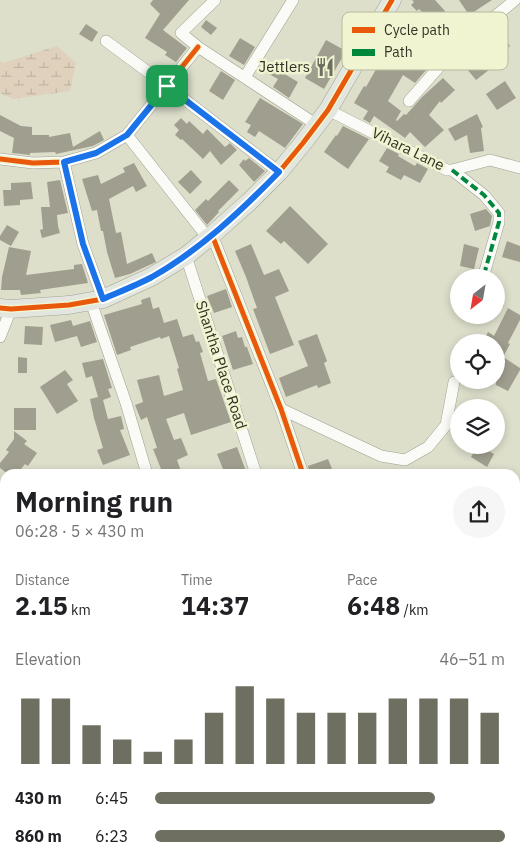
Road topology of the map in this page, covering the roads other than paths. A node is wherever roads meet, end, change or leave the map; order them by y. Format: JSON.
{"nodes":[{"id":1,"x":214,"y":0,"type":"edge"},
{"id":2,"x":292,"y":0,"type":"edge"},
{"id":3,"x":392,"y":0,"type":"edge"},
{"id":4,"x":515,"y":0,"type":"edge"},
{"id":5,"x":385,"y":12,"type":"edge"},
{"id":6,"x":500,"y":12,"type":"edge"},
{"id":7,"x":106,"y":41,"type":"dead end"},
{"id":8,"x":198,"y":47,"type":"junction"},
{"id":9,"x":351,"y":70,"type":"edge"},
{"id":10,"x":437,"y":70,"type":"edge"},
{"id":11,"x":245,"y":78,"type":"junction"},
{"id":12,"x":167,"y":86,"type":"junction"},
{"id":13,"x":409,"y":102,"type":"dead end"},
{"id":14,"x":328,"y":110,"type":"junction"},
{"id":15,"x":317,"y":125,"type":"junction"},
{"id":16,"x":127,"y":135,"type":"junction"},
{"id":17,"x":0,"y":159,"type":"edge"},
{"id":18,"x":64,"y":162,"type":"junction"},
{"id":19,"x":520,"y":168,"type":"edge"},
{"id":20,"x":452,"y":170,"type":"junction"},
{"id":21,"x":279,"y":172,"type":"junction"},
{"id":22,"x":210,"y":237,"type":"junction"},
{"id":23,"x":186,"y":256,"type":"junction"},
{"id":24,"x":486,"y":269,"type":"edge"},
{"id":25,"x":97,"y":300,"type":"junction"},
{"id":26,"x":5,"y":308,"type":"edge"},
{"id":27,"x":0,"y":337,"type":"edge"},
{"id":28,"x":453,"y":389,"type":"edge"},
{"id":29,"x":281,"y":409,"type":"junction"},
{"id":30,"x":146,"y":469,"type":"edge"},
{"id":31,"x":254,"y":469,"type":"edge"},
{"id":32,"x":301,"y":469,"type":"edge"}],
"edges":[{"from":1,"to":8,"type":"street"},
{"from":2,"to":11,"type":"street"},
{"from":3,"to":5,"type":"main road"},
{"from":4,"to":6,"type":"street"},
{"from":7,"to":12,"type":"street"},
{"from":8,"to":11,"type":"street"},
{"from":8,"to":12,"type":"street"},
{"from":9,"to":14,"type":"main road"},
{"from":10,"to":13,"type":"street"},
{"from":11,"to":15,"type":"street"},
{"from":12,"to":16,"type":"street"},
{"from":12,"to":21,"type":"street"},
{"from":14,"to":15,"type":"main road"},
{"from":14,"to":20,"type":"street","name":"Vihara Lane"},
{"from":15,"to":21,"type":"main road"},
{"from":16,"to":18,"type":"street"},
{"from":16,"to":22,"type":"street"},
{"from":17,"to":18,"type":"street"},
{"from":18,"to":25,"type":"street"},
{"from":19,"to":20,"type":"street","name":"Vihara Lane"},
{"from":20,"to":24,"type":"street"},
{"from":21,"to":22,"type":"main road"},
{"from":22,"to":23,"type":"main road"},
{"from":22,"to":29,"type":"street"},
{"from":23,"to":25,"type":"main road"},
{"from":23,"to":31,"type":"street","name":"Shantha Place Road"},
{"from":25,"to":26,"type":"main road"},
{"from":25,"to":30,"type":"street"},
{"from":26,"to":27,"type":"street"},
{"from":28,"to":29,"type":"street"},
{"from":29,"to":32,"type":"street"}]}
